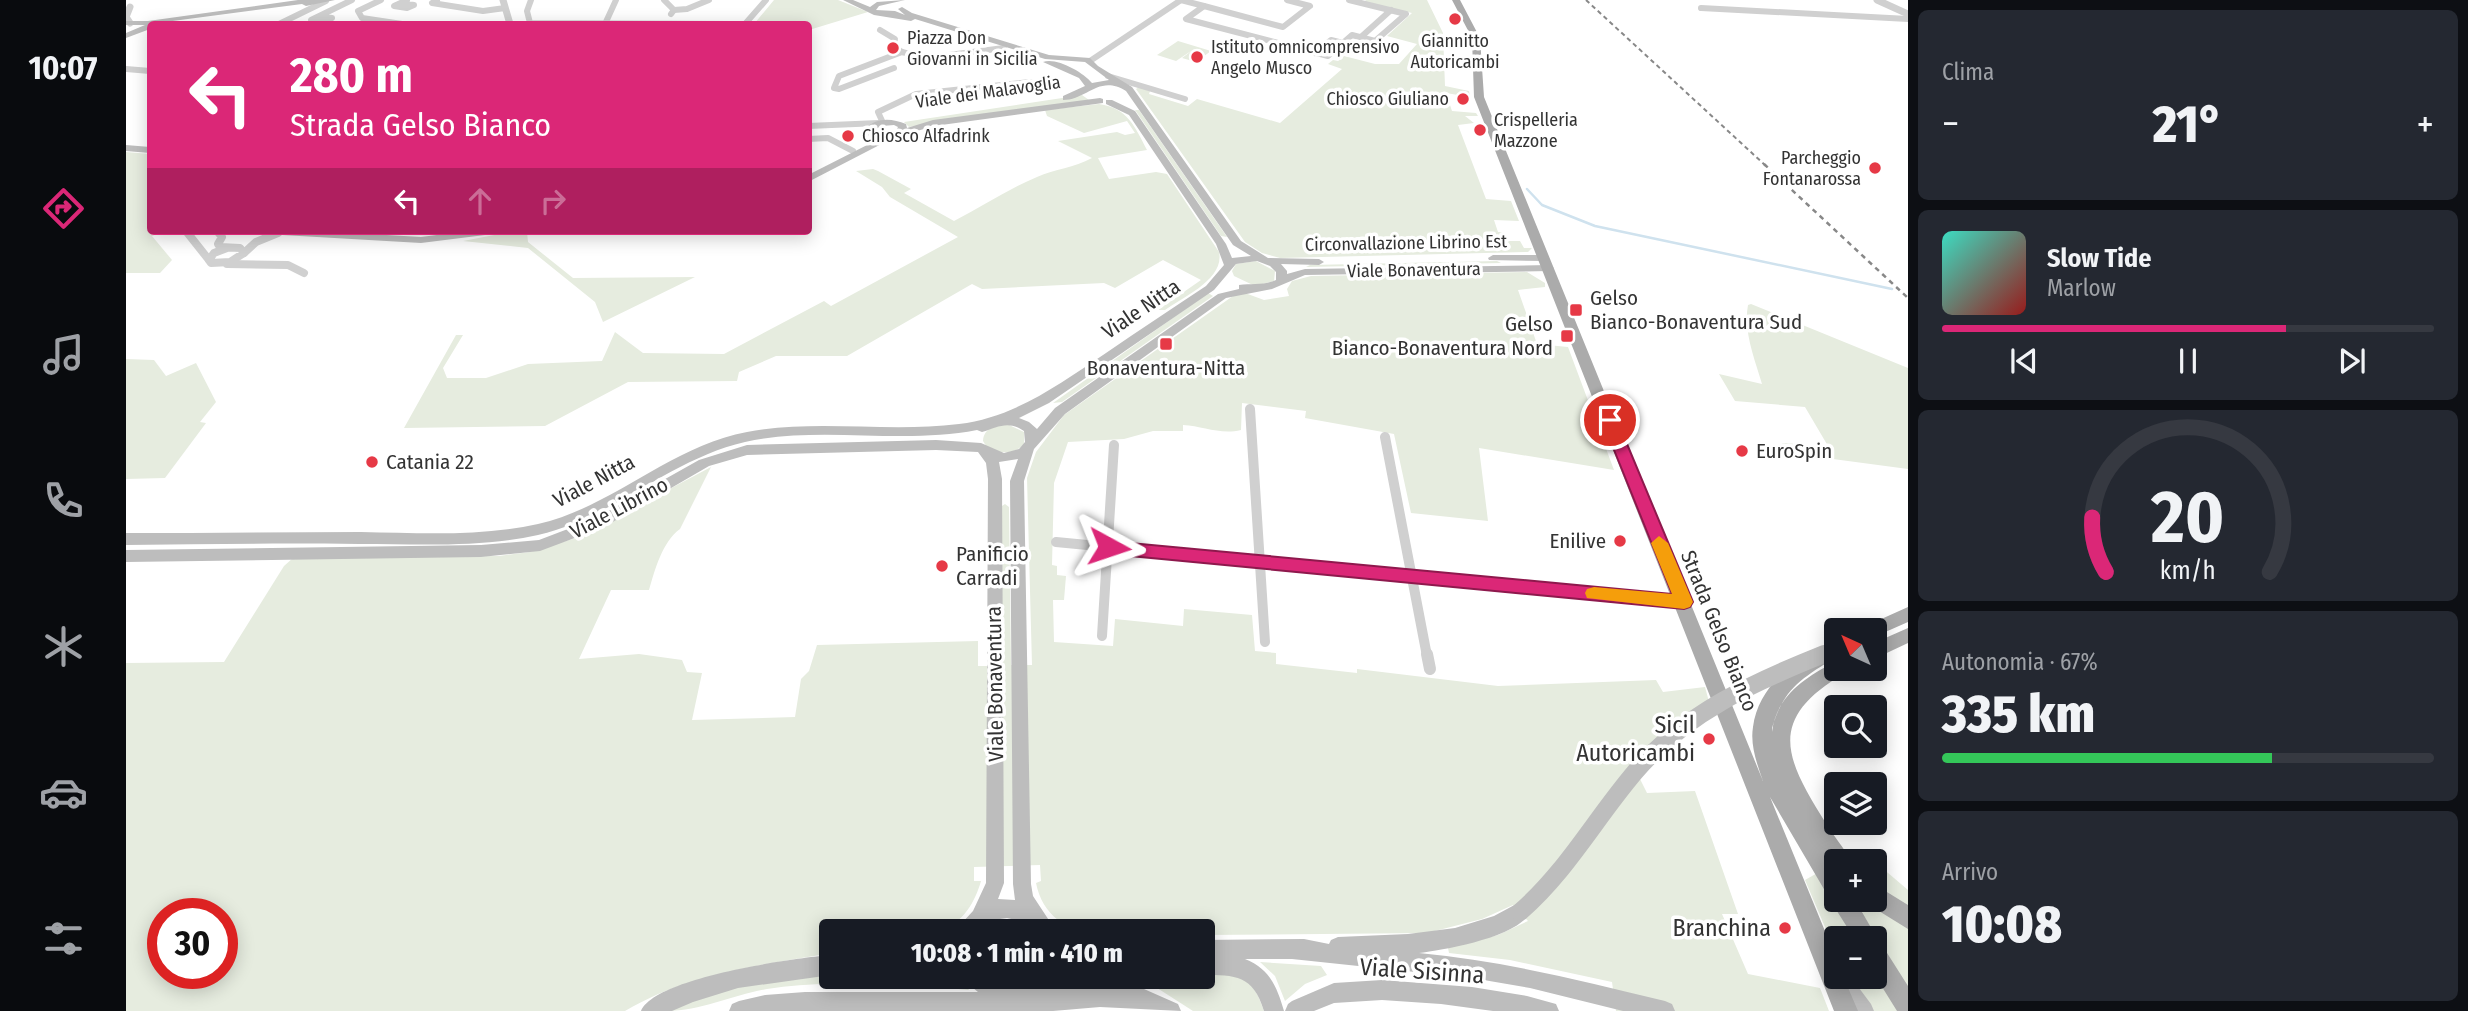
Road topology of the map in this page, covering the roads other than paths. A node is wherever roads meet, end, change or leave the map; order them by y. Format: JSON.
{"nodes":[{"id":1,"x":136,"y":0,"type":"edge"},
{"id":2,"x":314,"y":0,"type":"edge"},
{"id":3,"x":331,"y":0,"type":"edge"},
{"id":4,"x":352,"y":0,"type":"edge"},
{"id":5,"x":381,"y":0,"type":"edge"},
{"id":6,"x":437,"y":0,"type":"edge"},
{"id":7,"x":531,"y":0,"type":"edge"},
{"id":8,"x":616,"y":0,"type":"edge"},
{"id":9,"x":664,"y":0,"type":"edge"},
{"id":10,"x":709,"y":0,"type":"edge"},
{"id":11,"x":766,"y":0,"type":"edge"},
{"id":12,"x":847,"y":0,"type":"edge"},
{"id":13,"x":860,"y":0,"type":"edge"},
{"id":14,"x":911,"y":0,"type":"edge"},
{"id":15,"x":1170,"y":0,"type":"edge"},
{"id":16,"x":1181,"y":0,"type":"edge"},
{"id":17,"x":1287,"y":0,"type":"edge"},
{"id":18,"x":1349,"y":0,"type":"edge"},
{"id":19,"x":1456,"y":0,"type":"edge"},
{"id":20,"x":1877,"y":0,"type":"edge"},
{"id":21,"x":326,"y":1,"type":"edge"},
{"id":22,"x":887,"y":2,"type":"junction"},
{"id":23,"x":504,"y":4,"type":"edge"},
{"id":24,"x":902,"y":5,"type":"edge"},
{"id":25,"x":1204,"y":6,"type":"junction"},
{"id":26,"x":128,"y":8,"type":"edge"},
{"id":27,"x":1701,"y":8,"type":"dead end"},
{"id":28,"x":872,"y":9,"type":"junction"},
{"id":29,"x":674,"y":10,"type":"junction"},
{"id":30,"x":1391,"y":10,"type":"junction"},
{"id":31,"x":887,"y":14,"type":"junction"},
{"id":32,"x":1908,"y":14,"type":"edge"},
{"id":33,"x":321,"y":15,"type":"dead end"},
{"id":34,"x":1908,"y":19,"type":"edge"},
{"id":35,"x":172,"y":21,"type":"edge"},
{"id":36,"x":181,"y":21,"type":"edge"},
{"id":37,"x":285,"y":21,"type":"edge"},
{"id":38,"x":382,"y":21,"type":"edge"},
{"id":39,"x":530,"y":21,"type":"edge"},
{"id":40,"x":607,"y":21,"type":"edge"},
{"id":41,"x":667,"y":21,"type":"edge"},
{"id":42,"x":748,"y":21,"type":"edge"},
{"id":43,"x":138,"y":26,"type":"edge"},
{"id":44,"x":880,"y":30,"type":"dead end"},
{"id":45,"x":126,"y":36,"type":"edge"},
{"id":46,"x":1361,"y":37,"type":"junction"},
{"id":47,"x":1343,"y":43,"type":"junction"},
{"id":48,"x":126,"y":46,"type":"edge"},
{"id":49,"x":1004,"y":48,"type":"junction"},
{"id":50,"x":902,"y":52,"type":"junction"},
{"id":51,"x":1315,"y":53,"type":"junction"},
{"id":52,"x":1077,"y":58,"type":"junction"},
{"id":53,"x":1067,"y":59,"type":"junction"},
{"id":54,"x":1090,"y":61,"type":"junction"},
{"id":55,"x":1060,"y":67,"type":"junction"},
{"id":56,"x":894,"y":68,"type":"dead end"},
{"id":57,"x":126,"y":69,"type":"edge"},
{"id":58,"x":147,"y":71,"type":"edge"},
{"id":59,"x":1030,"y":82,"type":"dead end"},
{"id":60,"x":1129,"y":87,"type":"junction"},
{"id":61,"x":1088,"y":88,"type":"junction"},
{"id":62,"x":1185,"y":99,"type":"dead end"},
{"id":63,"x":1105,"y":101,"type":"junction"},
{"id":64,"x":885,"y":123,"type":"junction"},
{"id":65,"x":857,"y":125,"type":"junction"},
{"id":66,"x":812,"y":127,"type":"edge"},
{"id":67,"x":872,"y":133,"type":"junction"},
{"id":68,"x":898,"y":134,"type":"junction"},
{"id":69,"x":126,"y":139,"type":"edge"},
{"id":70,"x":812,"y":139,"type":"edge"},
{"id":71,"x":147,"y":142,"type":"edge"},
{"id":72,"x":126,"y":148,"type":"edge"},
{"id":73,"x":147,"y":150,"type":"edge"},
{"id":74,"x":853,"y":151,"type":"junction"},
{"id":75,"x":812,"y":171,"type":"edge"},
{"id":76,"x":812,"y":177,"type":"edge"},
{"id":77,"x":189,"y":235,"type":"edge"},
{"id":78,"x":220,"y":235,"type":"edge"},
{"id":79,"x":259,"y":235,"type":"edge"},
{"id":80,"x":274,"y":235,"type":"edge"},
{"id":81,"x":228,"y":248,"type":"junction"},
{"id":82,"x":241,"y":252,"type":"junction"},
{"id":83,"x":209,"y":260,"type":"junction"},
{"id":84,"x":1265,"y":260,"type":"junction"},
{"id":85,"x":1503,"y":263,"type":"junction"},
{"id":86,"x":1546,"y":263,"type":"junction"},
{"id":87,"x":222,"y":264,"type":"junction"},
{"id":88,"x":251,"y":266,"type":"junction"},
{"id":89,"x":1228,"y":268,"type":"junction"},
{"id":90,"x":304,"y":273,"type":"dead end"},
{"id":91,"x":1281,"y":281,"type":"junction"},
{"id":92,"x":1251,"y":289,"type":"junction"},
{"id":93,"x":1250,"y":409,"type":"dead end"},
{"id":94,"x":996,"y":421,"type":"junction"},
{"id":95,"x":1385,"y":437,"type":"dead end"},
{"id":96,"x":1114,"y":444,"type":"dead end"},
{"id":97,"x":1030,"y":445,"type":"junction"},
{"id":98,"x":984,"y":451,"type":"junction"},
{"id":99,"x":126,"y":539,"type":"edge"},
{"id":100,"x":1056,"y":542,"type":"dead end"},
{"id":101,"x":1109,"y":547,"type":"junction"},
{"id":102,"x":126,"y":556,"type":"edge"},
{"id":103,"x":1259,"y":562,"type":"junction"},
{"id":104,"x":1412,"y":576,"type":"junction"},
{"id":105,"x":1684,"y":602,"type":"junction"},
{"id":106,"x":1908,"y":614,"type":"edge"},
{"id":107,"x":1887,"y":624,"type":"edge"},
{"id":108,"x":1908,"y":635,"type":"edge"},
{"id":109,"x":1102,"y":636,"type":"dead end"},
{"id":110,"x":1265,"y":642,"type":"dead end"},
{"id":111,"x":1887,"y":646,"type":"edge"},
{"id":112,"x":1824,"y":653,"type":"edge"},
{"id":113,"x":1824,"y":655,"type":"edge"},
{"id":114,"x":1430,"y":669,"type":"dead end"},
{"id":115,"x":1824,"y":678,"type":"edge"},
{"id":116,"x":1832,"y":849,"type":"edge"},
{"id":117,"x":1824,"y":868,"type":"edge"},
{"id":118,"x":1887,"y":904,"type":"edge"},
{"id":119,"x":1908,"y":918,"type":"edge"},
{"id":120,"x":977,"y":919,"type":"edge"},
{"id":121,"x":980,"y":919,"type":"edge"},
{"id":122,"x":1030,"y":919,"type":"edge"},
{"id":123,"x":1036,"y":919,"type":"edge"},
{"id":124,"x":1824,"y":948,"type":"edge"},
{"id":125,"x":1215,"y":950,"type":"edge"},
{"id":126,"x":1294,"y":950,"type":"junction"},
{"id":127,"x":1215,"y":965,"type":"edge"},
{"id":128,"x":819,"y":966,"type":"edge"},
{"id":129,"x":1887,"y":974,"type":"edge"},
{"id":130,"x":1062,"y":989,"type":"edge"},
{"id":131,"x":1839,"y":989,"type":"edge"},
{"id":132,"x":1847,"y":989,"type":"edge"},
{"id":133,"x":1101,"y":997,"type":"junction"},
{"id":134,"x":1908,"y":1007,"type":"edge"},
{"id":135,"x":651,"y":1011,"type":"edge"},
{"id":136,"x":739,"y":1011,"type":"edge"},
{"id":137,"x":1171,"y":1011,"type":"edge"},
{"id":138,"x":1274,"y":1011,"type":"edge"},
{"id":139,"x":1295,"y":1011,"type":"edge"},
{"id":140,"x":1549,"y":1011,"type":"edge"},
{"id":141,"x":1665,"y":1011,"type":"edge"},
{"id":142,"x":1846,"y":1011,"type":"edge"},
{"id":143,"x":1864,"y":1011,"type":"edge"}],
"edges":[{"from":1,"to":26,"type":"street"},
{"from":2,"to":35,"type":"main road"},
{"from":3,"to":21,"type":"main road"},
{"from":4,"to":33,"type":"street"},
{"from":5,"to":38,"type":"street"},
{"from":6,"to":23,"type":"street"},
{"from":7,"to":39,"type":"street"},
{"from":8,"to":40,"type":"street"},
{"from":9,"to":29,"type":"street"},
{"from":10,"to":29,"type":"street"},
{"from":11,"to":42,"type":"street"},
{"from":12,"to":28,"type":"main road"},
{"from":13,"to":22,"type":"main road"},
{"from":14,"to":24,"type":"main road"},
{"from":15,"to":52,"type":"street"},
{"from":16,"to":25,"type":"street"},
{"from":16,"to":54,"type":"street"},
{"from":17,"to":25,"type":"street"},
{"from":18,"to":30,"type":"street"},
{"from":19,"to":86,"type":"main road","name":"Strada Gelso Bianco"},
{"from":20,"to":32,"type":"street"},
{"from":21,"to":36,"type":"main road"},
{"from":21,"to":37,"type":"street"},
{"from":22,"to":24,"type":"main road"},
{"from":22,"to":28,"type":"main road"},
{"from":24,"to":31,"type":"main road"},
{"from":24,"to":53,"type":"main road"},
{"from":25,"to":51,"type":"street"},
{"from":26,"to":43,"type":"street"},
{"from":27,"to":34,"type":"street"},
{"from":28,"to":31,"type":"main road"},
{"from":29,"to":41,"type":"street"},
{"from":30,"to":46,"type":"street"},
{"from":30,"to":46,"type":"street"},
{"from":31,"to":49,"type":"main road"},
{"from":43,"to":45,"type":"main road"},
{"from":43,"to":48,"type":"main road"},
{"from":44,"to":50,"type":"street"},
{"from":46,"to":47,"type":"street"},
{"from":47,"to":51,"type":"street"},
{"from":47,"to":51,"type":"street"},
{"from":49,"to":50,"type":"street"},
{"from":49,"to":55,"type":"main road"},
{"from":50,"to":56,"type":"street"},
{"from":52,"to":53,"type":"main road"},
{"from":52,"to":54,"type":"main road"},
{"from":53,"to":55,"type":"main road"},
{"from":54,"to":60,"type":"main road"},
{"from":55,"to":61,"type":"main road"},
{"from":57,"to":58,"type":"street"},
{"from":59,"to":64,"type":"street"},
{"from":60,"to":61,"type":"main road","name":"Viale dei Malavoglia"},
{"from":60,"to":62,"type":"street"},
{"from":60,"to":63,"type":"main road"},
{"from":60,"to":84,"type":"main road"},
{"from":61,"to":63,"type":"main road"},
{"from":61,"to":64,"type":"main road","name":"Viale dei Malavoglia"},
{"from":63,"to":68,"type":"main road"},
{"from":63,"to":89,"type":"main road"},
{"from":64,"to":65,"type":"street"},
{"from":64,"to":67,"type":"main road"},
{"from":64,"to":68,"type":"main road"},
{"from":65,"to":66,"type":"street"},
{"from":65,"to":67,"type":"street"},
{"from":67,"to":68,"type":"main road"},
{"from":67,"to":74,"type":"main road"},
{"from":68,"to":76,"type":"main road"},
{"from":69,"to":71,"type":"main road"},
{"from":70,"to":74,"type":"street"},
{"from":72,"to":73,"type":"main road"},
{"from":74,"to":75,"type":"main road"},
{"from":77,"to":83,"type":"street"},
{"from":78,"to":81,"type":"street"},
{"from":79,"to":82,"type":"street"},
{"from":80,"to":82,"type":"street"},
{"from":81,"to":82,"type":"street"},
{"from":81,"to":83,"type":"street"},
{"from":82,"to":87,"type":"street"},
{"from":82,"to":88,"type":"street"},
{"from":83,"to":87,"type":"street"},
{"from":84,"to":85,"type":"main road","name":"Circonvallazione Librino Est"},
{"from":84,"to":89,"type":"main road","name":"Circonvallazione Librino Est"},
{"from":84,"to":91,"type":"main road"},
{"from":85,"to":86,"type":"main road","name":"Viale Bonaventura"},
{"from":85,"to":91,"type":"main road","name":"Viale Bonaventura"},
{"from":86,"to":105,"type":"main road","name":"Strada Gelso Bianco"},
{"from":87,"to":88,"type":"street"},
{"from":88,"to":90,"type":"street"},
{"from":89,"to":92,"type":"main road"},
{"from":89,"to":94,"type":"main road","name":"Viale Nitta"},
{"from":91,"to":92,"type":"main road","name":"Viale Bonaventura"},
{"from":92,"to":97,"type":"main road","name":"Viale Bonaventura"},
{"from":93,"to":103,"type":"street"},
{"from":94,"to":97,"type":"main road"},
{"from":94,"to":98,"type":"main road"},
{"from":94,"to":99,"type":"main road","name":"Viale Nitta"},
{"from":95,"to":104,"type":"street"},
{"from":96,"to":101,"type":"street"},
{"from":97,"to":98,"type":"main road"},
{"from":97,"to":123,"type":"main road","name":"Viale Bonaventura"},
{"from":98,"to":102,"type":"main road","name":"Viale Librino"},
{"from":98,"to":120,"type":"main road"},
{"from":100,"to":101,"type":"street"},
{"from":101,"to":103,"type":"street"},
{"from":101,"to":109,"type":"street"},
{"from":103,"to":104,"type":"street"},
{"from":103,"to":110,"type":"street"},
{"from":104,"to":105,"type":"street"},
{"from":104,"to":114,"type":"street"},
{"from":105,"to":124,"type":"main road","name":"Strada Gelso Bianco"},
{"from":106,"to":107,"type":"main road"},
{"from":108,"to":111,"type":"main road"},
{"from":112,"to":126,"type":"main road","bridge":true},
{"from":113,"to":117,"type":"main road","bridge":true},
{"from":115,"to":116,"type":"main road"},
{"from":118,"to":119,"type":"main road"},
{"from":121,"to":122,"type":"main road"},
{"from":125,"to":126,"type":"main road"},
{"from":126,"to":141,"type":"main road"},
{"from":127,"to":138,"type":"main road"},
{"from":128,"to":135,"type":"main road"},
{"from":129,"to":134,"type":"main road"},
{"from":130,"to":133,"type":"main road"},
{"from":131,"to":142,"type":"main road","name":"Strada Gelso Bianco"},
{"from":132,"to":143,"type":"main road"},
{"from":133,"to":136,"type":"main road"},
{"from":133,"to":137,"type":"main road"},
{"from":139,"to":140,"type":"main road","name":"Viale Sisinna"}]}
